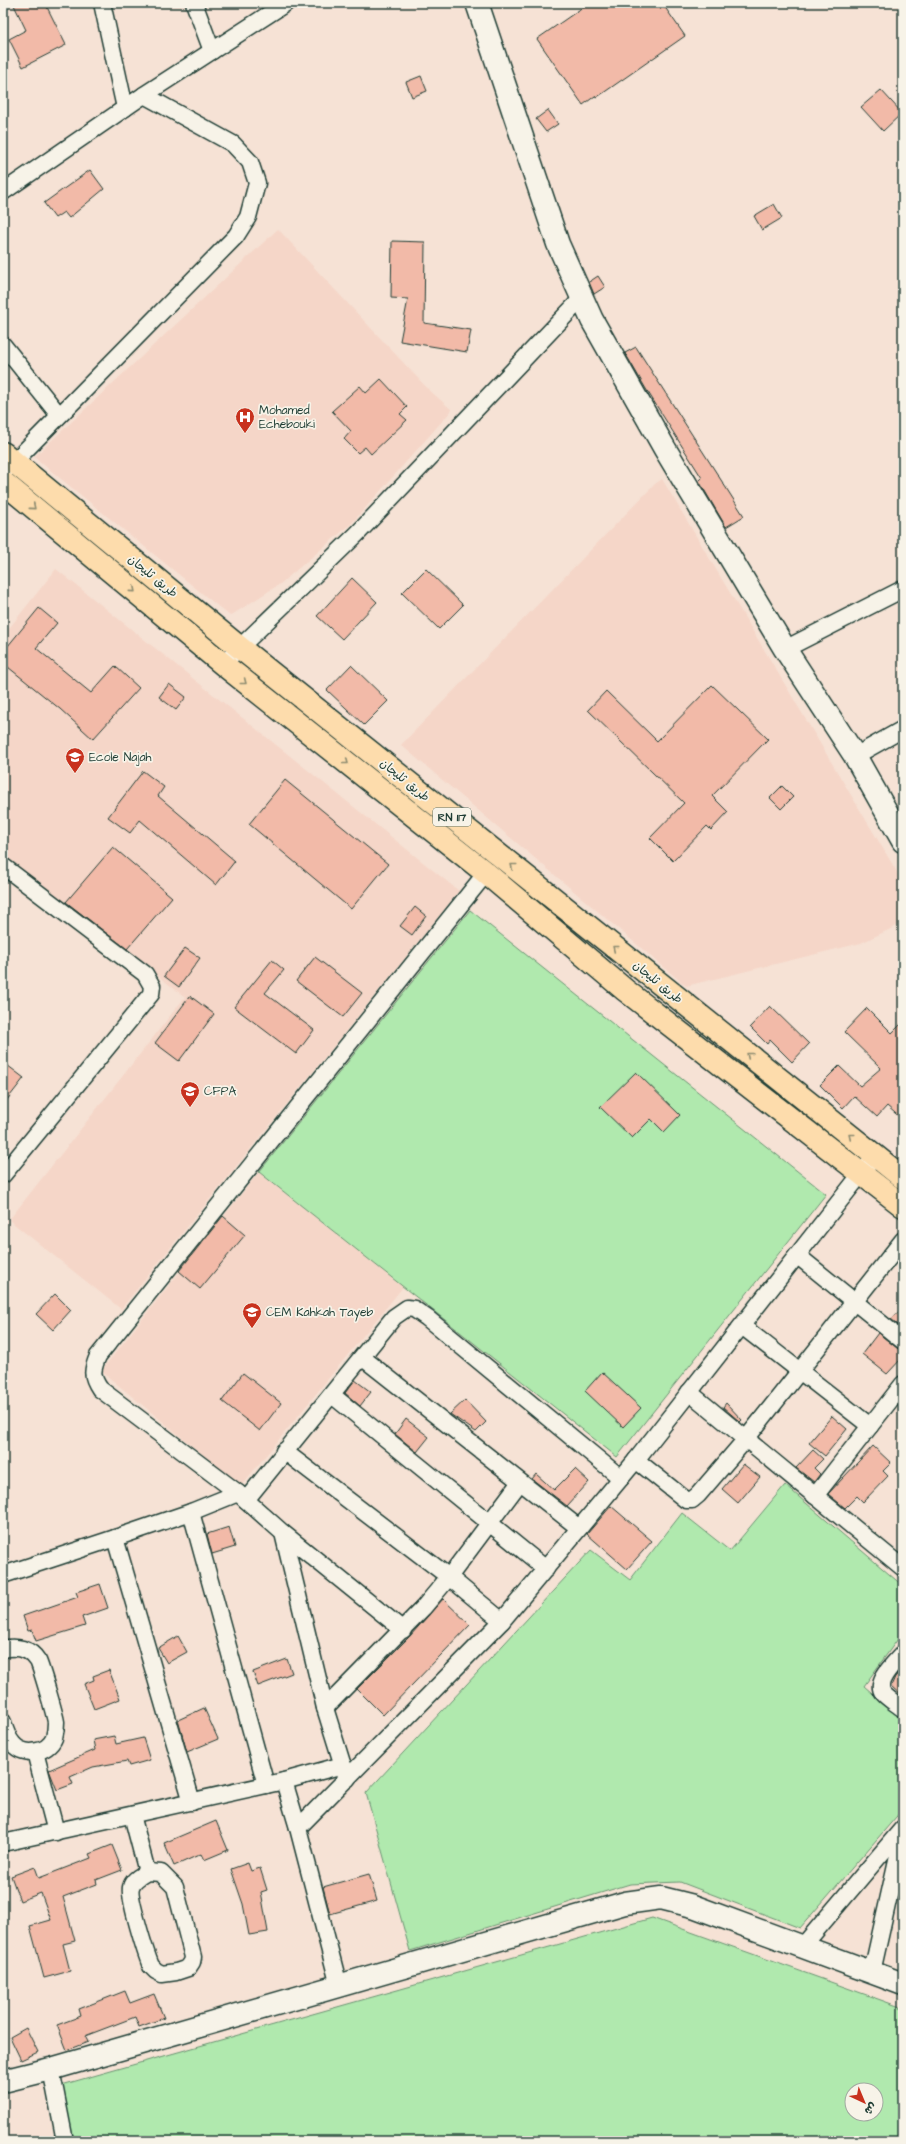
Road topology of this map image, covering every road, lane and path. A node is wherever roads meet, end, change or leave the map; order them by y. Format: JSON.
{"nodes":[{"id":1,"x":102,"y":3,"type":"edge"},
{"id":2,"x":194,"y":3,"type":"edge"},
{"id":3,"x":286,"y":3,"type":"edge"},
{"id":4,"x":477,"y":3,"type":"edge"},
{"id":5,"x":212,"y":51,"type":"junction"},
{"id":6,"x":144,"y":95,"type":"junction"},
{"id":7,"x":125,"y":108,"type":"junction"},
{"id":8,"x":3,"y":192,"type":"edge"},
{"id":9,"x":582,"y":298,"type":"junction"},
{"id":10,"x":3,"y":345,"type":"edge"},
{"id":11,"x":59,"y":414,"type":"junction"},
{"id":12,"x":6,"y":462,"type":"edge"},
{"id":13,"x":3,"y":482,"type":"edge"},
{"id":14,"x":903,"y":589,"type":"edge"},
{"id":15,"x":239,"y":647,"type":"junction"},
{"id":16,"x":785,"y":649,"type":"junction"},
{"id":17,"x":224,"y":665,"type":"junction"},
{"id":18,"x":903,"y":729,"type":"edge"},
{"id":19,"x":855,"y":756,"type":"junction"},
{"id":20,"x":903,"y":841,"type":"edge"},
{"id":21,"x":3,"y":866,"type":"edge"},
{"id":22,"x":486,"y":873,"type":"junction"},
{"id":23,"x":875,"y":1156,"type":"junction"},
{"id":24,"x":861,"y":1173,"type":"junction"},
{"id":25,"x":3,"y":1175,"type":"edge"},
{"id":26,"x":903,"y":1178,"type":"edge"},
{"id":27,"x":903,"y":1206,"type":"edge"},
{"id":28,"x":903,"y":1240,"type":"edge"},
{"id":29,"x":798,"y":1256,"type":"junction"},
{"id":30,"x":855,"y":1302,"type":"junction"},
{"id":31,"x":742,"y":1326,"type":"junction"},
{"id":32,"x":903,"y":1340,"type":"edge"},
{"id":33,"x":363,"y":1358,"type":"junction"},
{"id":34,"x":799,"y":1372,"type":"junction"},
{"id":35,"x":903,"y":1384,"type":"edge"},
{"id":36,"x":689,"y":1392,"type":"junction"},
{"id":37,"x":332,"y":1395,"type":"junction"},
{"id":38,"x":870,"y":1426,"type":"junction"},
{"id":39,"x":746,"y":1439,"type":"junction"},
{"id":40,"x":284,"y":1451,"type":"junction"},
{"id":41,"x":636,"y":1460,"type":"junction"},
{"id":42,"x":620,"y":1478,"type":"junction"},
{"id":43,"x":520,"y":1482,"type":"junction"},
{"id":44,"x":242,"y":1496,"type":"junction"},
{"id":45,"x":815,"y":1496,"type":"junction"},
{"id":46,"x":191,"y":1512,"type":"junction"},
{"id":47,"x":489,"y":1524,"type":"junction"},
{"id":48,"x":579,"y":1528,"type":"junction"},
{"id":49,"x":283,"y":1533,"type":"junction"},
{"id":50,"x":115,"y":1538,"type":"junction"},
{"id":51,"x":903,"y":1568,"type":"edge"},
{"id":52,"x":546,"y":1569,"type":"junction"},
{"id":53,"x":3,"y":1575,"type":"edge"},
{"id":54,"x":449,"y":1577,"type":"junction"},
{"id":55,"x":502,"y":1621,"type":"junction"},
{"id":56,"x":403,"y":1630,"type":"junction"},
{"id":57,"x":3,"y":1649,"type":"edge"},
{"id":58,"x":903,"y":1653,"type":"edge"},
{"id":59,"x":326,"y":1708,"type":"junction"},
{"id":60,"x":903,"y":1709,"type":"edge"},
{"id":61,"x":3,"y":1722,"type":"edge"},
{"id":62,"x":35,"y":1752,"type":"junction"},
{"id":63,"x":345,"y":1772,"type":"junction"},
{"id":64,"x":284,"y":1781,"type":"junction"},
{"id":65,"x":266,"y":1785,"type":"junction"},
{"id":66,"x":192,"y":1802,"type":"junction"},
{"id":67,"x":132,"y":1815,"type":"junction"},
{"id":68,"x":298,"y":1828,"type":"junction"},
{"id":69,"x":903,"y":1828,"type":"edge"},
{"id":70,"x":56,"y":1832,"type":"junction"},
{"id":71,"x":903,"y":1833,"type":"edge"},
{"id":72,"x":3,"y":1844,"type":"edge"},
{"id":73,"x":147,"y":1872,"type":"junction"},
{"id":74,"x":898,"y":1876,"type":"edge"},
{"id":75,"x":802,"y":1947,"type":"junction"},
{"id":76,"x":872,"y":1972,"type":"junction"},
{"id":77,"x":903,"y":1984,"type":"edge"},
{"id":78,"x":339,"y":1986,"type":"junction"},
{"id":79,"x":51,"y":2069,"type":"junction"},
{"id":80,"x":3,"y":2081,"type":"edge"},
{"id":81,"x":65,"y":2141,"type":"edge"}],
"edges":[{"from":1,"to":7,"type":"street"},
{"from":2,"to":5,"type":"street"},
{"from":3,"to":5,"type":"street"},
{"from":4,"to":9,"type":"street"},
{"from":5,"to":6,"type":"street"},
{"from":6,"to":7,"type":"street"},
{"from":6,"to":11,"type":"street"},
{"from":7,"to":8,"type":"street"},
{"from":9,"to":15,"type":"street"},
{"from":9,"to":16,"type":"street"},
{"from":10,"to":11,"type":"street"},
{"from":11,"to":12,"type":"street"},
{"from":12,"to":15,"type":"main road","name":"طريق ثليجان","number":"RN 117"},
{"from":13,"to":17,"type":"main road","name":"طريق ثليجان","number":"RN 117","one_way":true},
{"from":14,"to":16,"type":"street"},
{"from":15,"to":17,"type":"street"},
{"from":23,"to":15,"type":"main road","name":"طريق ثليجان","number":"RN 117","one_way":true},
{"from":16,"to":19,"type":"street"},
{"from":17,"to":22,"type":"main road","name":"طريق ثليجان","number":"RN 117","one_way":true},
{"from":18,"to":19,"type":"street"},
{"from":19,"to":20,"type":"street"},
{"from":21,"to":25,"type":"street"},
{"from":22,"to":24,"type":"main road","name":"طريق ثليجان","number":"RN 117"},
{"from":22,"to":44,"type":"street"},
{"from":23,"to":24,"type":"street"},
{"from":23,"to":26,"type":"main road","name":"طريق ثليجان","number":"RN 117"},
{"from":24,"to":27,"type":"main road","name":"طريق ثليجان","number":"RN 117"},
{"from":24,"to":29,"type":"street"},
{"from":28,"to":30,"type":"street"},
{"from":29,"to":30,"type":"street"},
{"from":29,"to":31,"type":"street"},
{"from":30,"to":32,"type":"street"},
{"from":30,"to":34,"type":"street"},
{"from":31,"to":34,"type":"street"},
{"from":31,"to":36,"type":"street"},
{"from":33,"to":37,"type":"street"},
{"from":33,"to":42,"type":"street"},
{"from":33,"to":43,"type":"street"},
{"from":34,"to":38,"type":"street"},
{"from":34,"to":39,"type":"street"},
{"from":35,"to":38,"type":"street"},
{"from":36,"to":39,"type":"street"},
{"from":36,"to":41,"type":"street"},
{"from":37,"to":40,"type":"street"},
{"from":37,"to":47,"type":"street"},
{"from":38,"to":45,"type":"street"},
{"from":39,"to":41,"type":"street"},
{"from":39,"to":45,"type":"street"},
{"from":40,"to":44,"type":"street"},
{"from":40,"to":54,"type":"street"},
{"from":41,"to":42,"type":"street"},
{"from":42,"to":48,"type":"street"},
{"from":43,"to":47,"type":"street"},
{"from":43,"to":48,"type":"street"},
{"from":44,"to":46,"type":"street"},
{"from":44,"to":49,"type":"street"},
{"from":45,"to":51,"type":"street"},
{"from":46,"to":50,"type":"street"},
{"from":46,"to":65,"type":"street"},
{"from":47,"to":52,"type":"street"},
{"from":47,"to":54,"type":"street"},
{"from":48,"to":52,"type":"street"},
{"from":49,"to":56,"type":"street"},
{"from":49,"to":59,"type":"street"},
{"from":50,"to":53,"type":"street"},
{"from":50,"to":66,"type":"street"},
{"from":52,"to":55,"type":"street"},
{"from":54,"to":55,"type":"street"},
{"from":54,"to":56,"type":"street"},
{"from":55,"to":63,"type":"street"},
{"from":56,"to":59,"type":"street"},
{"from":57,"to":62,"type":"street"},
{"from":58,"to":60,"type":"street"},
{"from":59,"to":63,"type":"street"},
{"from":61,"to":62,"type":"street"},
{"from":62,"to":70,"type":"street"},
{"from":63,"to":64,"type":"street"},
{"from":63,"to":68,"type":"street"},
{"from":64,"to":65,"type":"street"},
{"from":64,"to":68,"type":"street"},
{"from":65,"to":66,"type":"street"},
{"from":66,"to":67,"type":"street"},
{"from":67,"to":70,"type":"street"},
{"from":67,"to":73,"type":"street"},
{"from":68,"to":78,"type":"street"},
{"from":69,"to":75,"type":"street"},
{"from":70,"to":72,"type":"street"},
{"from":71,"to":74,"type":"street"},
{"from":73,"to":73,"type":"street"},
{"from":74,"to":76,"type":"street"},
{"from":75,"to":76,"type":"street"},
{"from":75,"to":78,"type":"street"},
{"from":76,"to":77,"type":"street"},
{"from":78,"to":79,"type":"street"},
{"from":79,"to":80,"type":"street"},
{"from":79,"to":81,"type":"street"}]}
